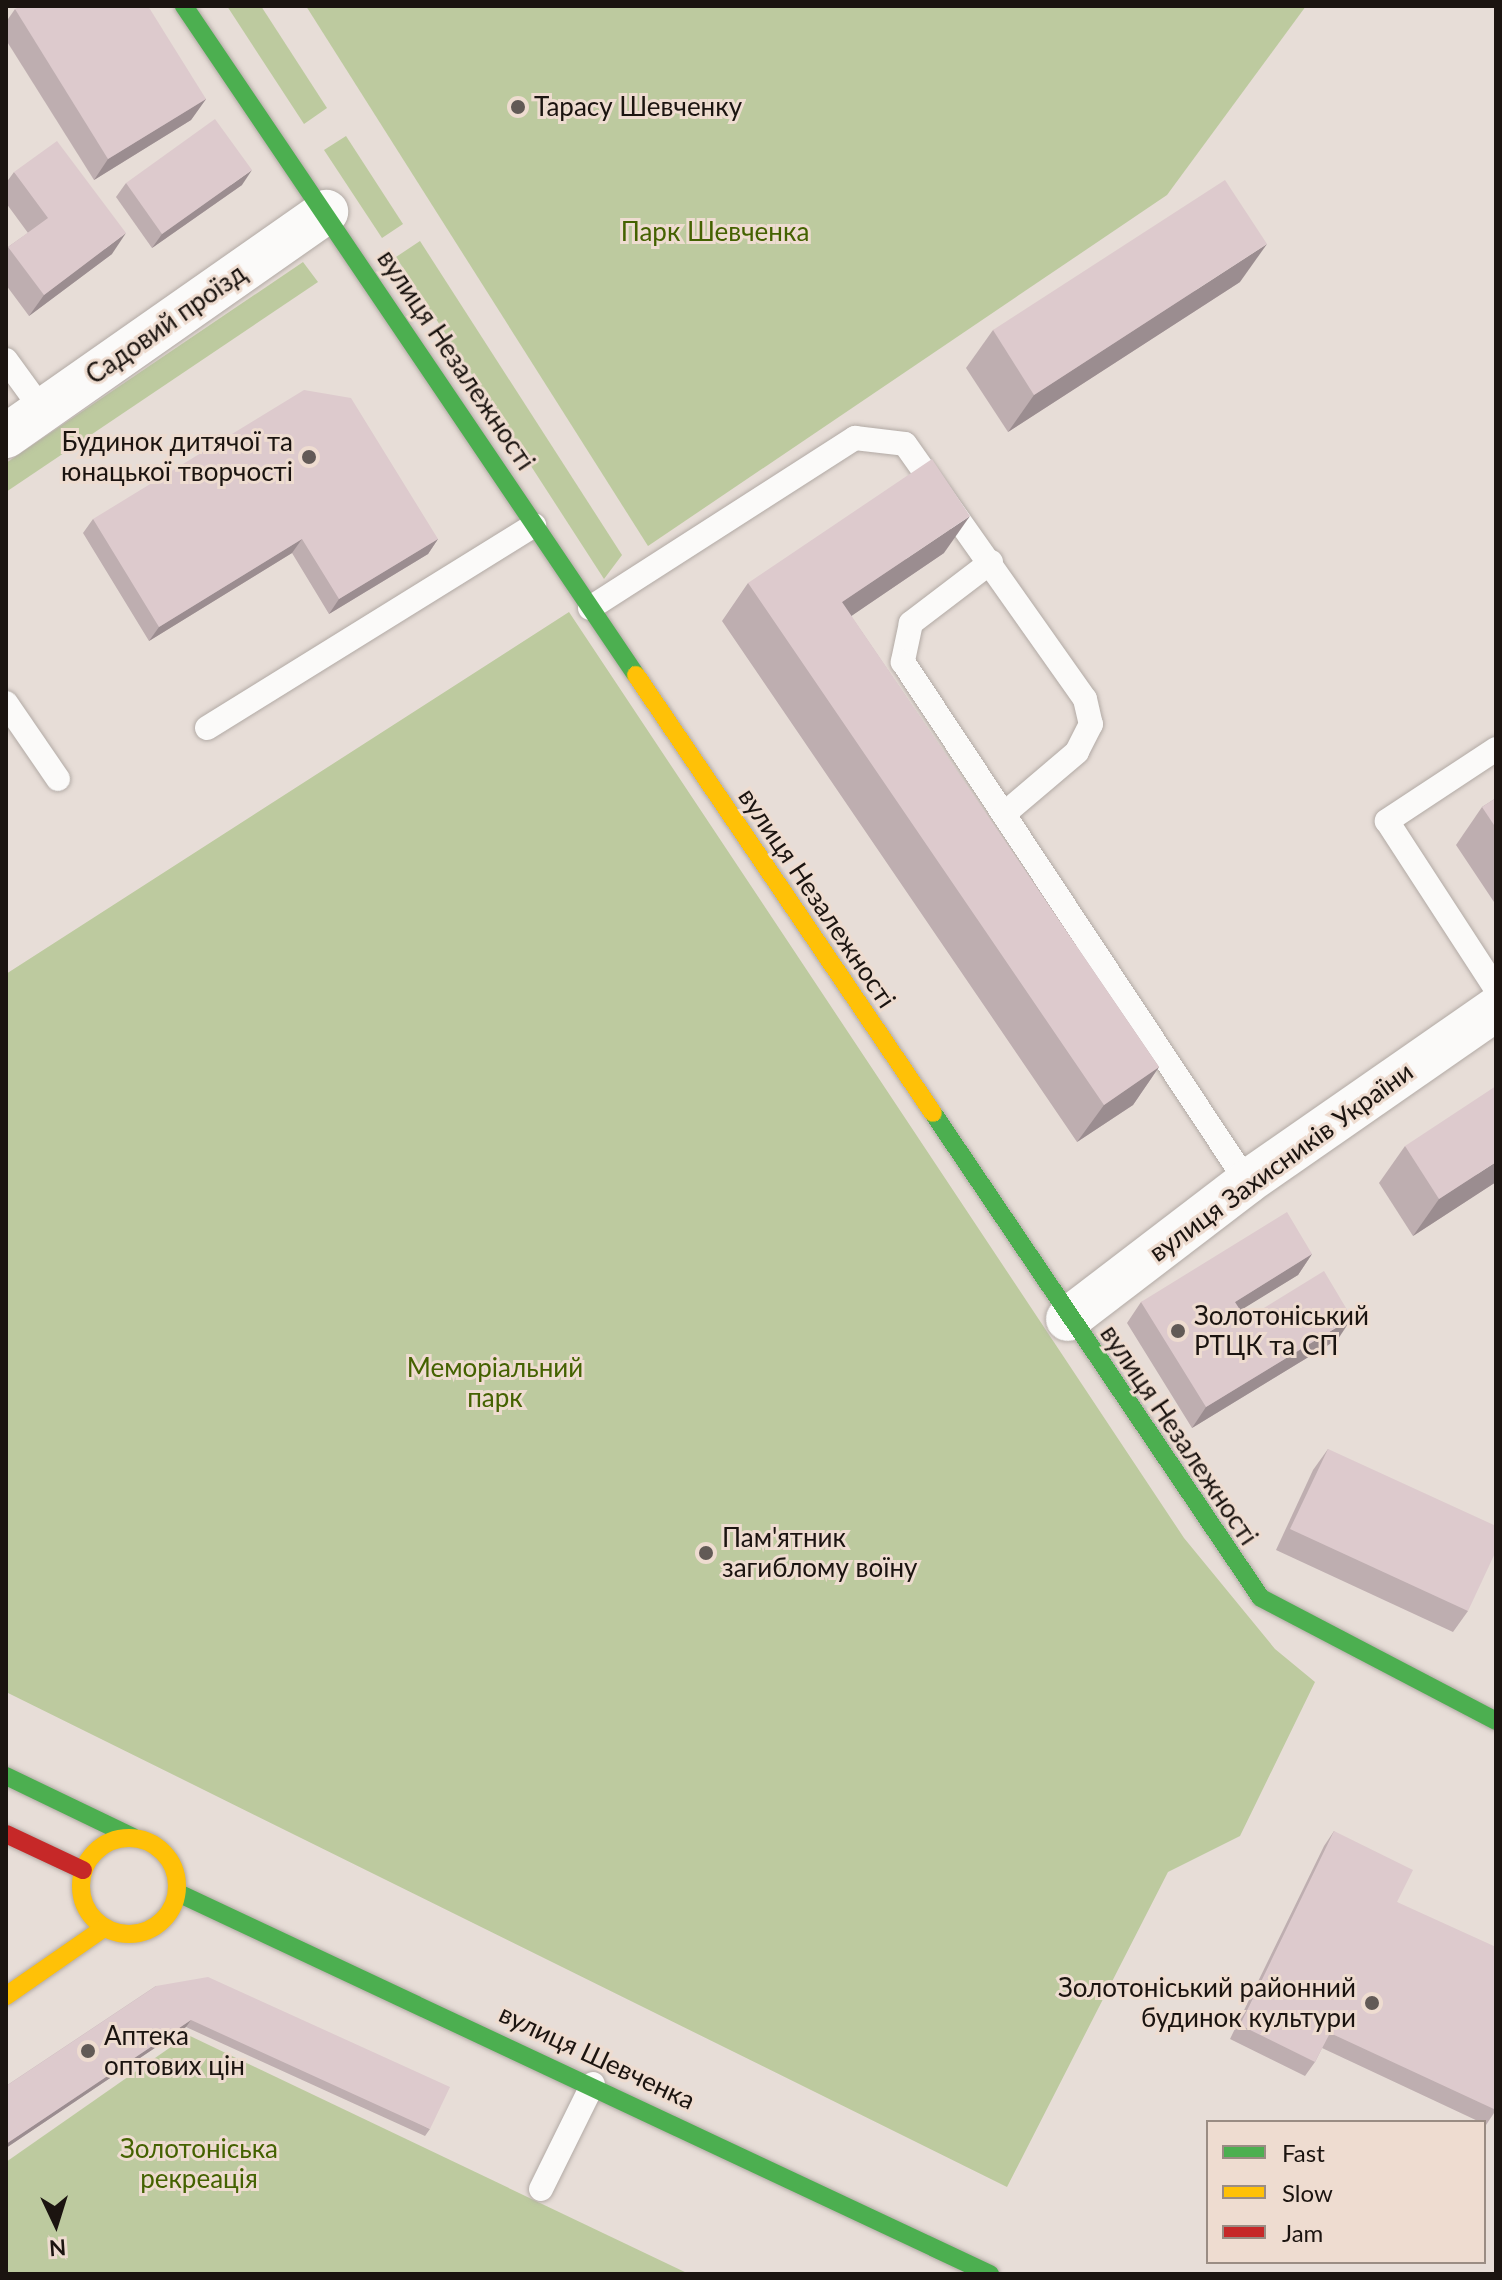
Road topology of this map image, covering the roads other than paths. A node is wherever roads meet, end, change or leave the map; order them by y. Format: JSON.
{"nodes":[{"id":1,"x":184,"y":6,"type":"edge"},
{"id":2,"x":326,"y":212,"type":"junction"},
{"id":3,"x":6,"y":360,"type":"edge"},
{"id":4,"x":43,"y":411,"type":"junction"},
{"id":5,"x":6,"y":436,"type":"edge"},
{"id":6,"x":534,"y":525,"type":"junction"},
{"id":7,"x":991,"y":562,"type":"junction"},
{"id":8,"x":590,"y":608,"type":"junction"},
{"id":9,"x":6,"y":703,"type":"edge"},
{"id":10,"x":207,"y":728,"type":"dead end"},
{"id":11,"x":1496,"y":749,"type":"edge"},
{"id":12,"x":58,"y":779,"type":"dead end"},
{"id":13,"x":1005,"y":813,"type":"junction"},
{"id":14,"x":1496,"y":989,"type":"edge"},
{"id":15,"x":1496,"y":1009,"type":"edge"},
{"id":16,"x":1247,"y":1182,"type":"junction"},
{"id":17,"x":1068,"y":1319,"type":"junction"},
{"id":18,"x":1496,"y":1721,"type":"edge"},
{"id":19,"x":6,"y":1776,"type":"edge"},
{"id":20,"x":6,"y":1834,"type":"edge"},
{"id":21,"x":133,"y":1837,"type":"junction"},
{"id":22,"x":83,"y":1870,"type":"junction"},
{"id":23,"x":178,"y":1893,"type":"junction"},
{"id":24,"x":104,"y":1928,"type":"junction"},
{"id":25,"x":6,"y":1996,"type":"edge"},
{"id":26,"x":593,"y":2084,"type":"junction"},
{"id":27,"x":541,"y":2189,"type":"dead end"},
{"id":28,"x":990,"y":2274,"type":"edge"}],
"edges":[{"from":1,"to":2,"type":"street","name":"вулиця Незалежності"},
{"from":2,"to":4,"type":"street","name":"Садовий проїзд"},
{"from":2,"to":6,"type":"street","name":"вулиця Незалежності"},
{"from":3,"to":4,"type":"lane"},
{"from":4,"to":5,"type":"street","name":"Садовий проїзд"},
{"from":6,"to":8,"type":"street","name":"вулиця Незалежності"},
{"from":6,"to":10,"type":"lane"},
{"from":7,"to":8,"type":"lane"},
{"from":7,"to":13,"type":"lane"},
{"from":7,"to":13,"type":"lane"},
{"from":8,"to":17,"type":"street","name":"вулиця Незалежності"},
{"from":9,"to":12,"type":"lane"},
{"from":11,"to":14,"type":"lane"},
{"from":13,"to":16,"type":"lane"},
{"from":15,"to":16,"type":"street","name":"вулиця Захисників України"},
{"from":16,"to":17,"type":"street","name":"вулиця Захисників України"},
{"from":17,"to":18,"type":"street","name":"вулиця Незалежності"},
{"from":19,"to":21,"type":"street"},
{"from":20,"to":22,"type":"street"},
{"from":21,"to":22,"type":"street"},
{"from":21,"to":23,"type":"street"},
{"from":22,"to":24,"type":"street"},
{"from":23,"to":24,"type":"street"},
{"from":23,"to":26,"type":"street","name":"вулиця Шевченка"},
{"from":24,"to":25,"type":"street"},
{"from":26,"to":27,"type":"lane"},
{"from":26,"to":28,"type":"street","name":"вулиця Шевченка"}]}
